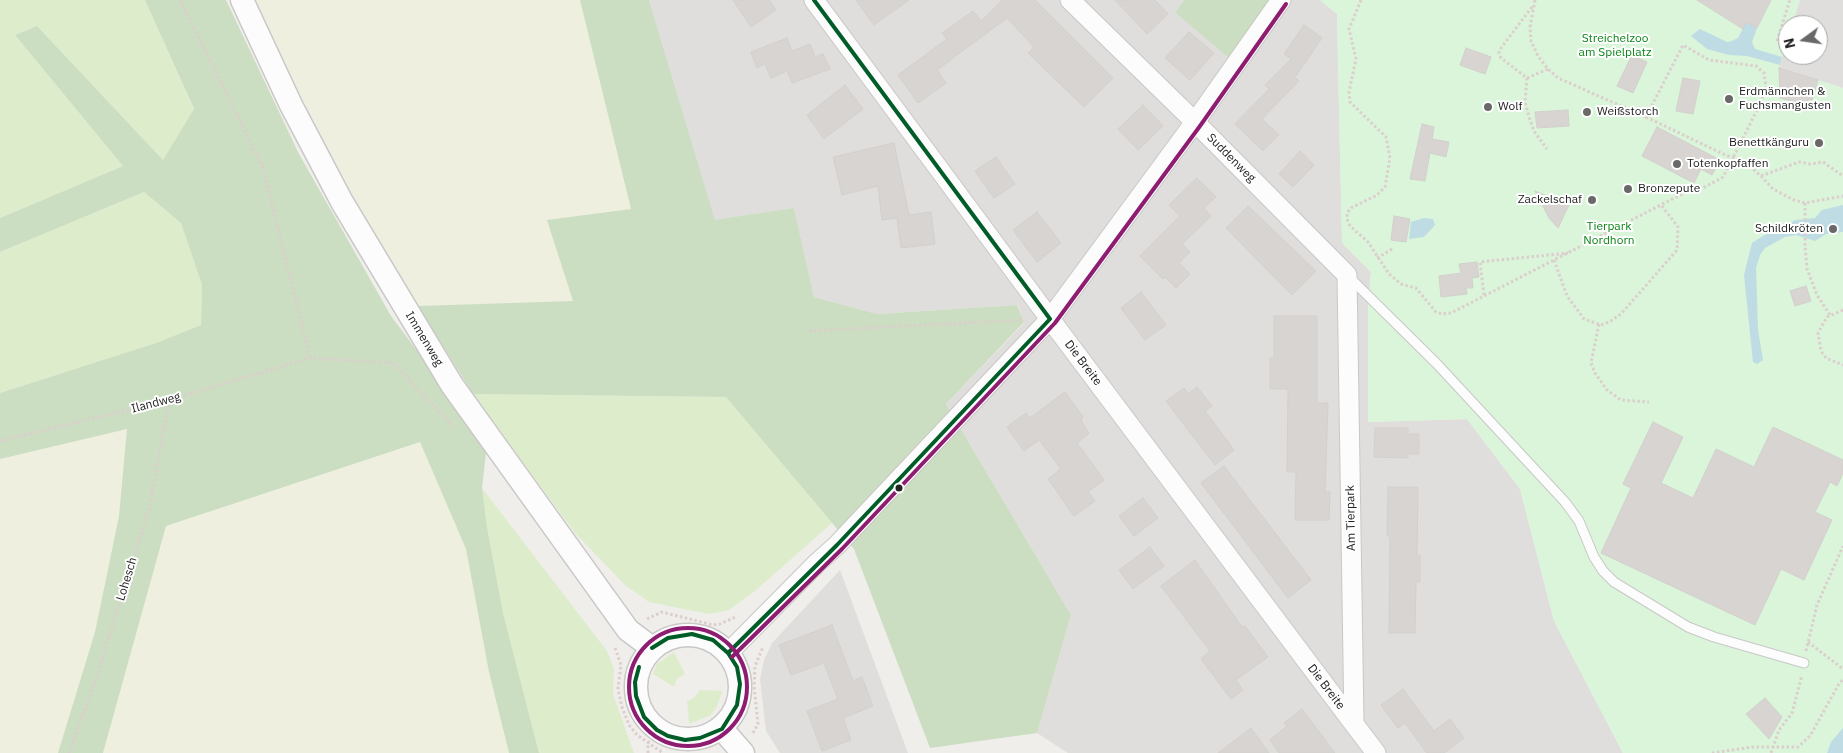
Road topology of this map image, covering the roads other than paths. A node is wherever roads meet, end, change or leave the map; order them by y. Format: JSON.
{"nodes":[{"id":1,"x":242,"y":0,"type":"edge"},
{"id":2,"x":814,"y":0,"type":"edge"},
{"id":3,"x":1070,"y":0,"type":"edge"},
{"id":4,"x":1280,"y":0,"type":"edge"},
{"id":5,"x":1195,"y":122,"type":"junction"},
{"id":6,"x":1347,"y":275,"type":"junction"},
{"id":7,"x":1050,"y":319,"type":"junction"},
{"id":8,"x":652,"y":648,"type":"junction"},
{"id":9,"x":728,"y":653,"type":"junction"},
{"id":10,"x":1804,"y":663,"type":"dead end"},
{"id":11,"x":1354,"y":724,"type":"junction"},
{"id":12,"x":722,"y":729,"type":"junction"},
{"id":13,"x":740,"y":750,"type":"edge"},
{"id":14,"x":1376,"y":753,"type":"edge"}],
"edges":[{"from":1,"to":8,"type":"street","name":"Immenweg"},
{"from":2,"to":7,"type":"street","name":"Die Breite"},
{"from":3,"to":5,"type":"street","name":"Suddenweg"},
{"from":4,"to":5,"type":"street"},
{"from":5,"to":6,"type":"street","name":"Suddenweg"},
{"from":5,"to":7,"type":"street"},
{"from":6,"to":10,"type":"lane"},
{"from":6,"to":11,"type":"street","name":"Am Tierpark"},
{"from":7,"to":9,"type":"street"},
{"from":7,"to":11,"type":"street","name":"Die Breite"},
{"from":8,"to":9,"type":"street"},
{"from":8,"to":12,"type":"street"},
{"from":9,"to":12,"type":"street"},
{"from":11,"to":14,"type":"street"},
{"from":12,"to":13,"type":"street"}]}
